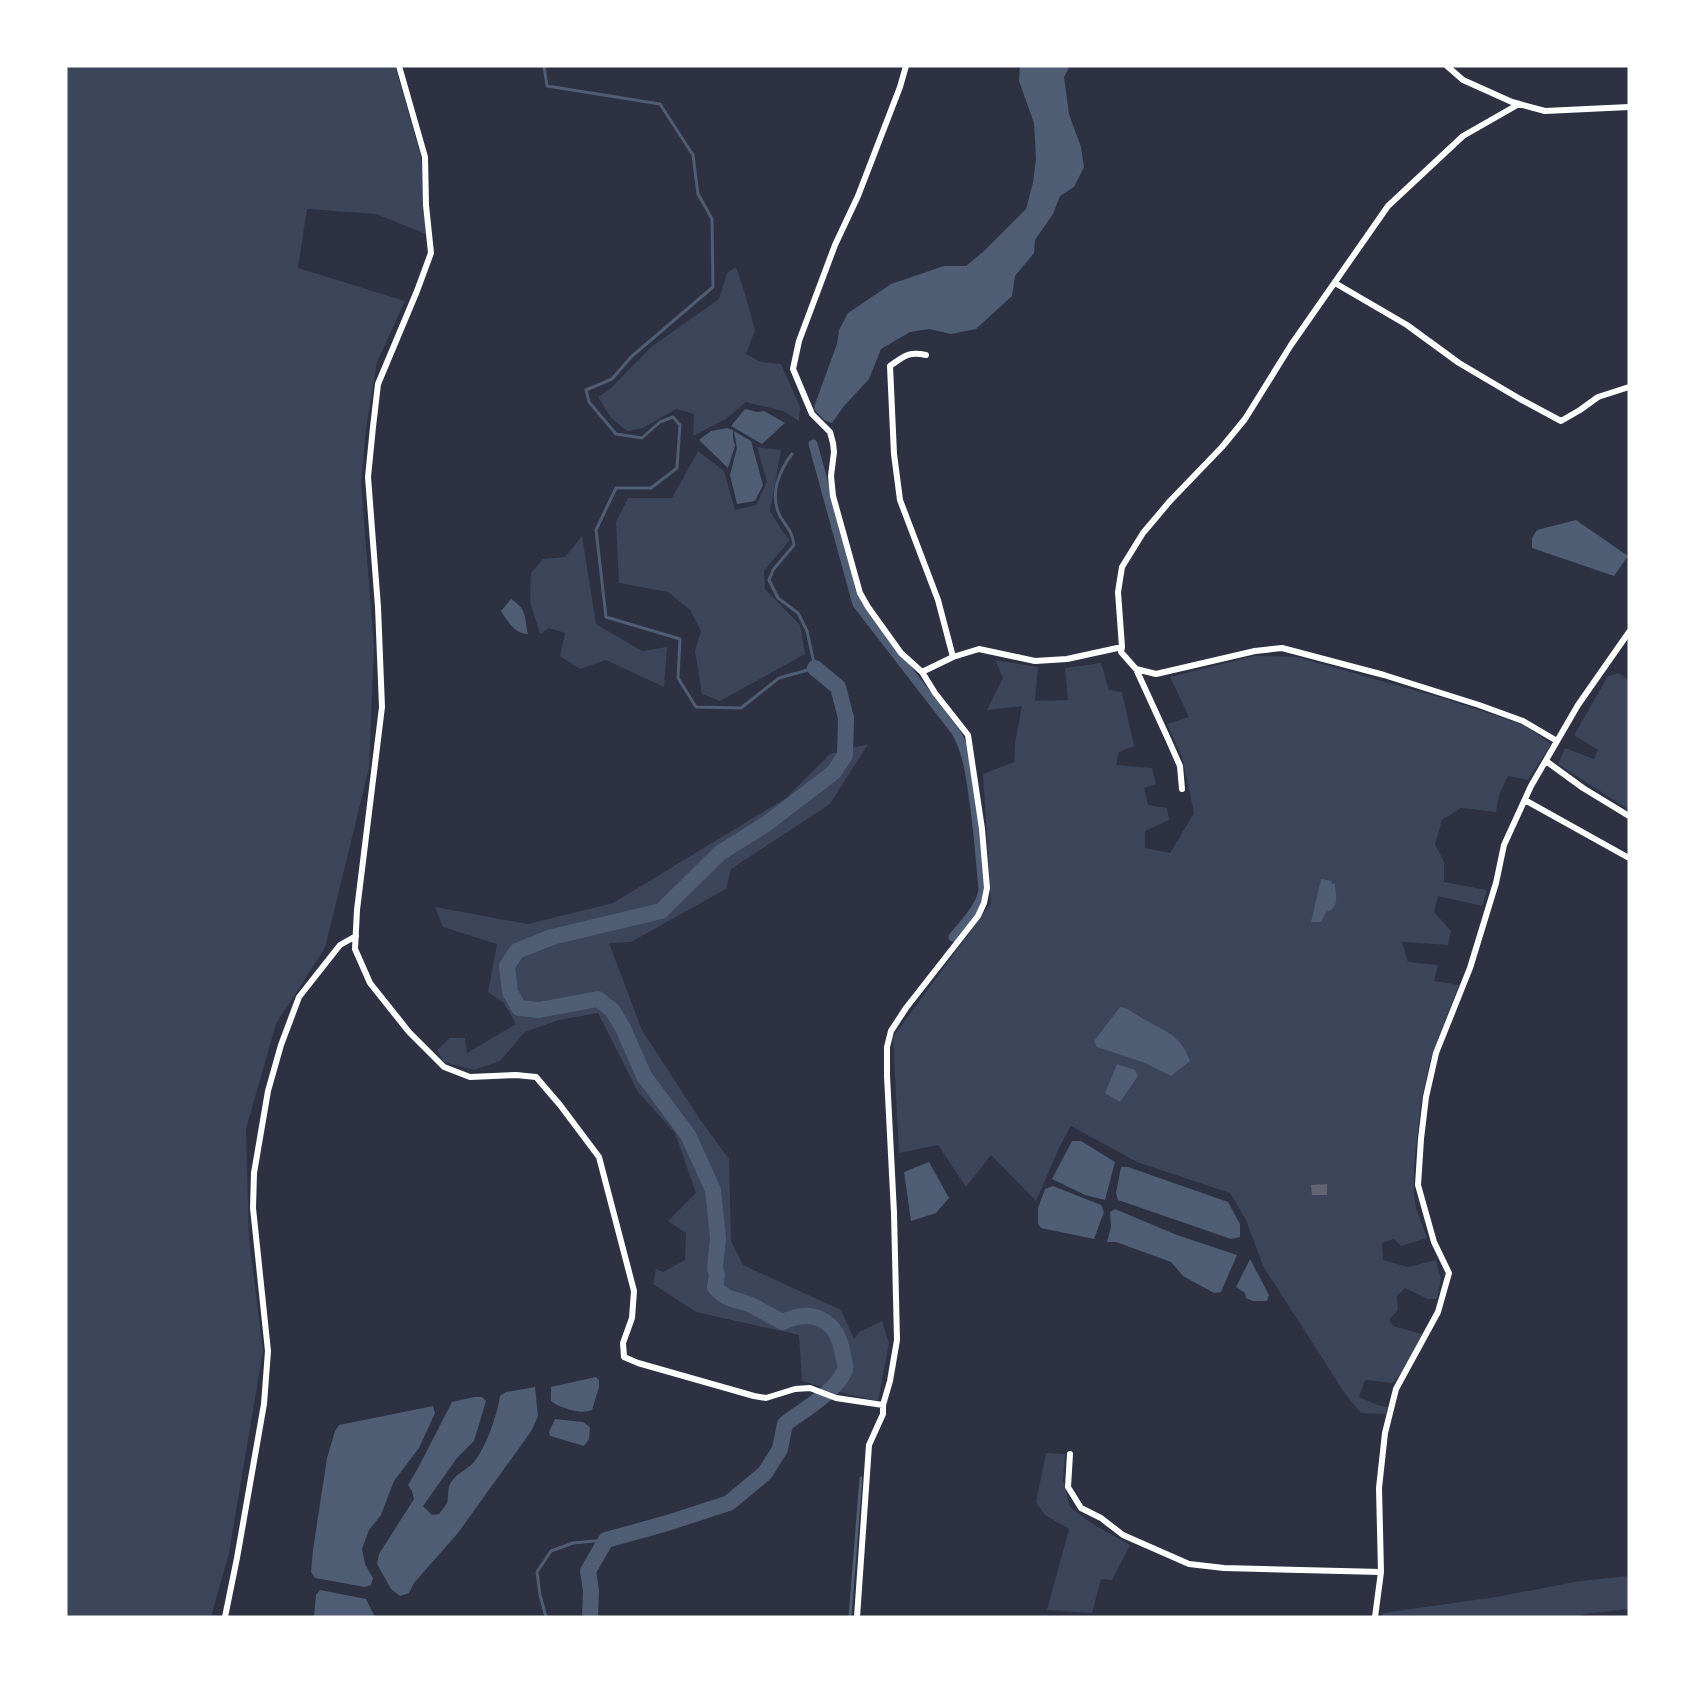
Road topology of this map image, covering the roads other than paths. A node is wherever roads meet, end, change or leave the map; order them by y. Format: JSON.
{"nodes":[{"id":1,"x":399,"y":66,"type":"edge"},
{"id":2,"x":906,"y":66,"type":"edge"},
{"id":3,"x":1447,"y":66,"type":"edge"},
{"id":4,"x":1519,"y":104,"type":"junction"},
{"id":5,"x":1629,"y":107,"type":"edge"},
{"id":6,"x":1335,"y":283,"type":"junction"},
{"id":7,"x":926,"y":355,"type":"dead end"},
{"id":8,"x":1629,"y":387,"type":"edge"},
{"id":9,"x":1629,"y":632,"type":"edge"},
{"id":10,"x":1122,"y":647,"type":"junction"},
{"id":11,"x":953,"y":657,"type":"junction"},
{"id":12,"x":1136,"y":669,"type":"junction"},
{"id":13,"x":922,"y":672,"type":"junction"},
{"id":14,"x":1557,"y":741,"type":"junction"},
{"id":15,"x":1546,"y":761,"type":"junction"},
{"id":16,"x":1182,"y":789,"type":"dead end"},
{"id":17,"x":1525,"y":800,"type":"junction"},
{"id":18,"x":1629,"y":816,"type":"edge"},
{"id":19,"x":1629,"y":858,"type":"edge"},
{"id":20,"x":356,"y":936,"type":"junction"},
{"id":21,"x":883,"y":1405,"type":"junction"},
{"id":22,"x":1070,"y":1454,"type":"dead end"},
{"id":23,"x":1381,"y":1572,"type":"junction"},
{"id":24,"x":225,"y":1617,"type":"edge"},
{"id":25,"x":857,"y":1617,"type":"edge"},
{"id":26,"x":1375,"y":1617,"type":"edge"}],
"edges":[{"from":1,"to":20,"type":"street"},
{"from":2,"to":13,"type":"street"},
{"from":3,"to":4,"type":"street"},
{"from":4,"to":5,"type":"street"},
{"from":4,"to":6,"type":"street"},
{"from":6,"to":8,"type":"street"},
{"from":6,"to":10,"type":"street"},
{"from":7,"to":11,"type":"street"},
{"from":9,"to":14,"type":"street"},
{"from":10,"to":11,"type":"street"},
{"from":10,"to":12,"type":"street"},
{"from":11,"to":13,"type":"street"},
{"from":12,"to":14,"type":"street"},
{"from":12,"to":16,"type":"street"},
{"from":13,"to":21,"type":"street"},
{"from":14,"to":15,"type":"street"},
{"from":15,"to":17,"type":"street"},
{"from":15,"to":18,"type":"street"},
{"from":17,"to":19,"type":"street"},
{"from":17,"to":23,"type":"street"},
{"from":20,"to":21,"type":"street"},
{"from":20,"to":24,"type":"street"},
{"from":21,"to":25,"type":"street"},
{"from":22,"to":23,"type":"street"},
{"from":23,"to":26,"type":"street"}]}
